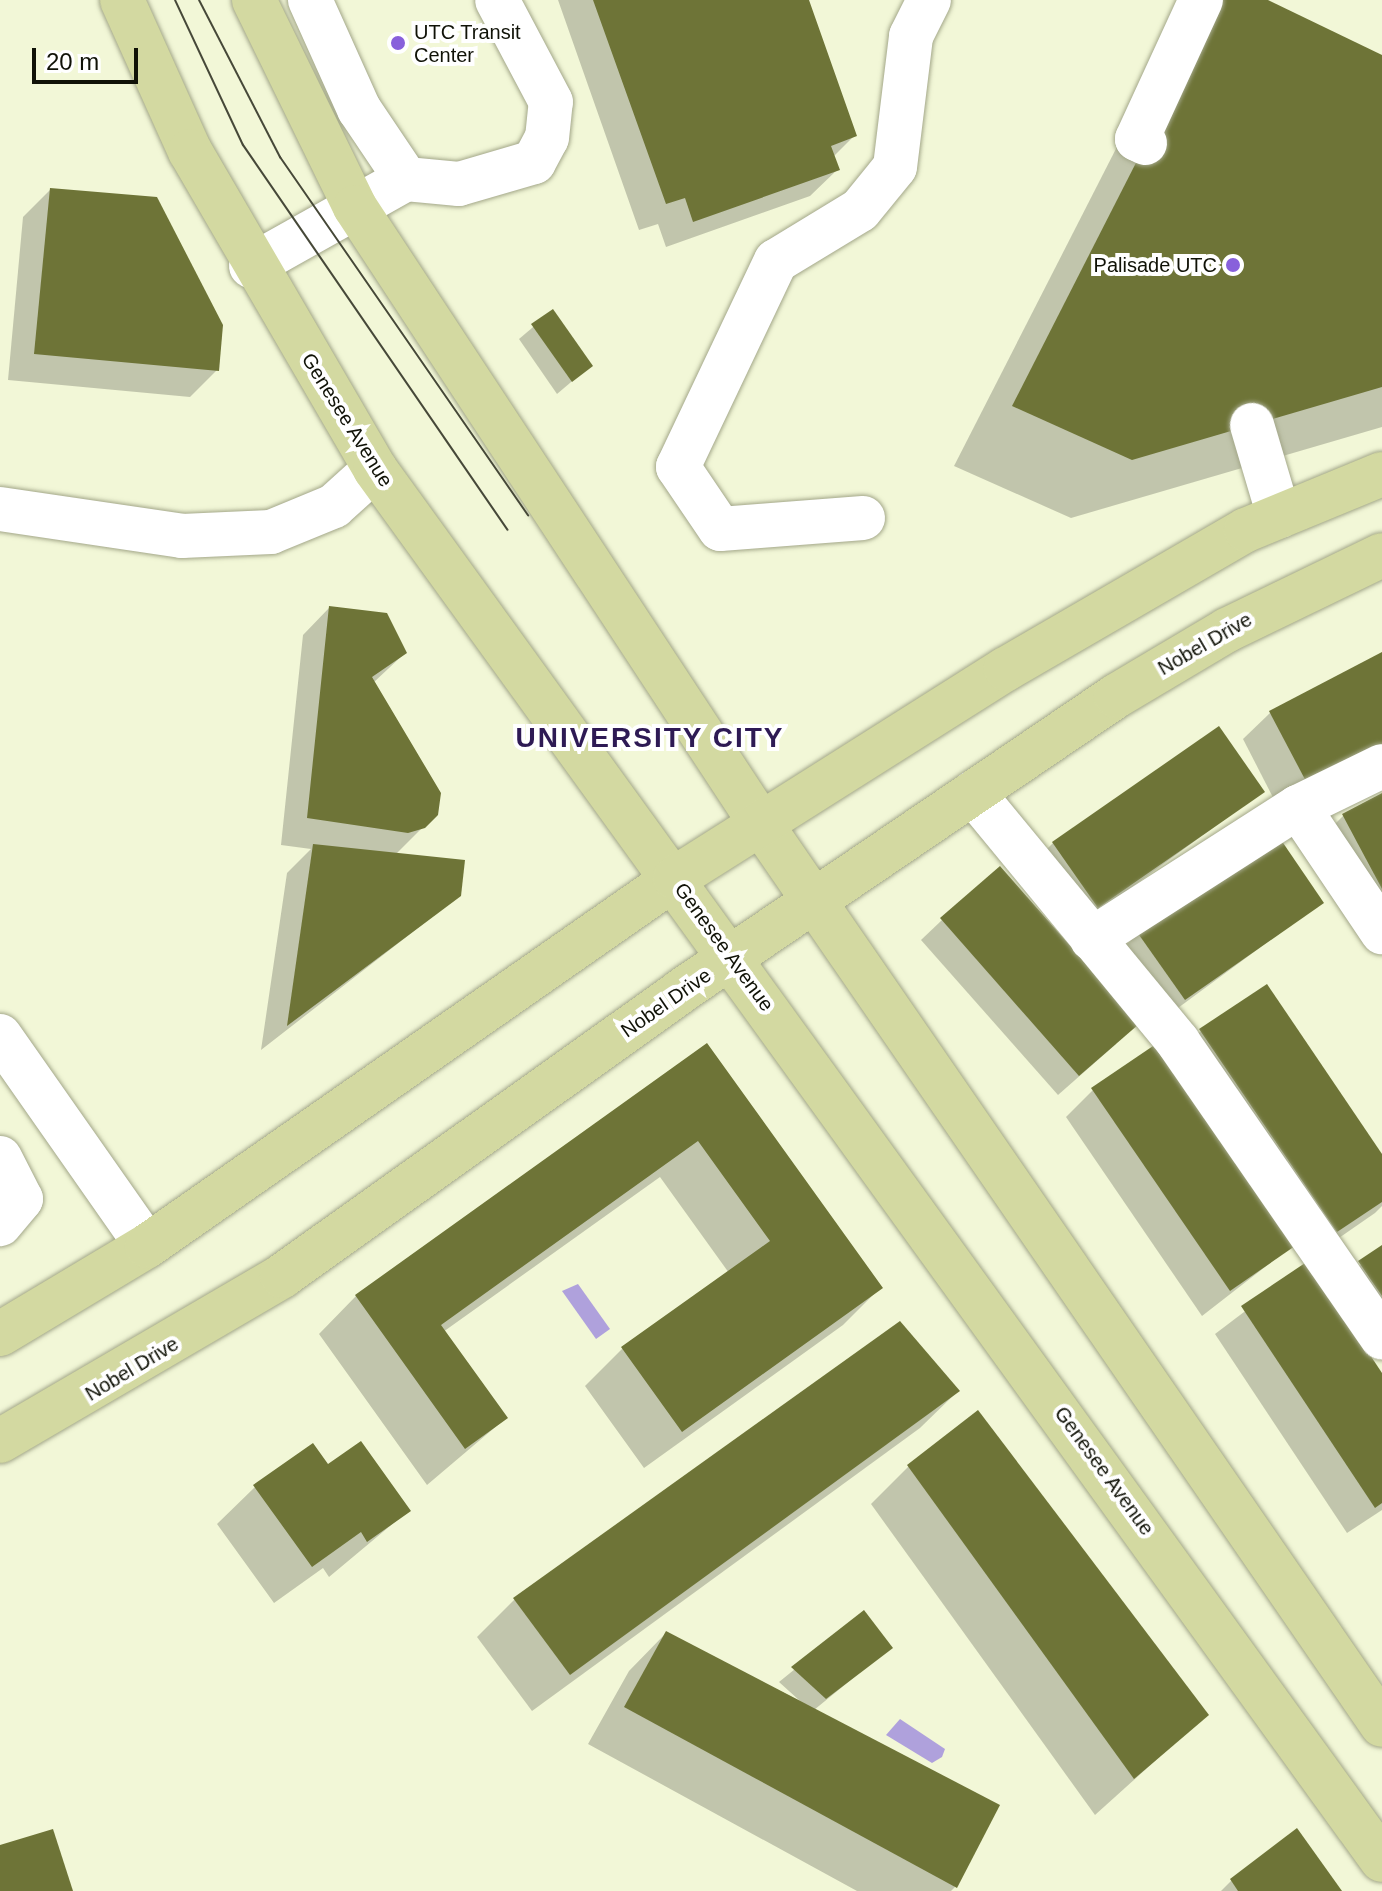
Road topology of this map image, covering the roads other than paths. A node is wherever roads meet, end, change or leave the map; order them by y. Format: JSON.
{"nodes":[{"id":1,"x":122,"y":0,"type":"edge"},
{"id":2,"x":254,"y":0,"type":"edge"},
{"id":3,"x":310,"y":0,"type":"edge"},
{"id":4,"x":497,"y":0,"type":"edge"},
{"id":5,"x":1201,"y":0,"type":"edge"},
{"id":6,"x":912,"y":12,"type":"edge"},
{"id":7,"x":1145,"y":143,"type":"dead end"},
{"id":8,"x":406,"y":179,"type":"junction"},
{"id":9,"x":355,"y":207,"type":"junction"},
{"id":10,"x":251,"y":266,"type":"junction"},
{"id":11,"x":1252,"y":425,"type":"dead end"},
{"id":12,"x":375,"y":469,"type":"junction"},
{"id":13,"x":1382,"y":474,"type":"edge"},
{"id":14,"x":0,"y":509,"type":"edge"},
{"id":15,"x":1279,"y":516,"type":"junction"},
{"id":16,"x":863,"y":518,"type":"dead end"},
{"id":17,"x":1382,"y":555,"type":"edge"},
{"id":18,"x":1382,"y":766,"type":"edge"},
{"id":19,"x":973,"y":793,"type":"junction"},
{"id":20,"x":1298,"y":807,"type":"junction"},
{"id":21,"x":761,"y":824,"type":"junction"},
{"id":22,"x":675,"y":878,"type":"junction"},
{"id":23,"x":814,"y":902,"type":"junction"},
{"id":24,"x":1382,"y":932,"type":"edge"},
{"id":25,"x":1092,"y":939,"type":"junction"},
{"id":26,"x":734,"y":955,"type":"junction"},
{"id":27,"x":0,"y":1036,"type":"edge"},
{"id":28,"x":0,"y":1158,"type":"edge"},
{"id":29,"x":0,"y":1224,"type":"edge"},
{"id":30,"x":147,"y":1246,"type":"junction"},
{"id":31,"x":0,"y":1334,"type":"edge"},
{"id":32,"x":1382,"y":1338,"type":"edge"},
{"id":33,"x":0,"y":1441,"type":"edge"},
{"id":34,"x":1382,"y":1725,"type":"edge"},
{"id":35,"x":1382,"y":1860,"type":"edge"}],
"edges":[{"from":1,"to":10,"type":"main road","name":"Genesee Avenue"},
{"from":2,"to":9,"type":"main road"},
{"from":3,"to":8,"type":"lane"},
{"from":4,"to":8,"type":"lane"},
{"from":5,"to":7,"type":"lane"},
{"from":6,"to":16,"type":"lane"},
{"from":8,"to":9,"type":"lane"},
{"from":9,"to":10,"type":"lane"},
{"from":9,"to":21,"type":"main road"},
{"from":10,"to":12,"type":"main road","name":"Genesee Avenue"},
{"from":11,"to":15,"type":"lane"},
{"from":12,"to":14,"type":"lane"},
{"from":12,"to":22,"type":"main road","name":"Genesee Avenue"},
{"from":13,"to":15,"type":"main road"},
{"from":15,"to":21,"type":"main road"},
{"from":17,"to":19,"type":"main road","name":"Nobel Drive"},
{"from":18,"to":20,"type":"lane"},
{"from":19,"to":23,"type":"main road","name":"Nobel Drive"},
{"from":19,"to":25,"type":"lane"},
{"from":20,"to":24,"type":"lane"},
{"from":20,"to":25,"type":"lane"},
{"from":21,"to":22,"type":"main road"},
{"from":21,"to":23,"type":"main road"},
{"from":22,"to":26,"type":"main road","name":"Genesee Avenue"},
{"from":22,"to":30,"type":"main road"},
{"from":23,"to":26,"type":"main road","name":"Nobel Drive"},
{"from":23,"to":34,"type":"main road"},
{"from":25,"to":32,"type":"lane"},
{"from":26,"to":33,"type":"main road","name":"Nobel Drive"},
{"from":26,"to":35,"type":"main road","name":"Genesee Avenue"},
{"from":27,"to":30,"type":"lane"},
{"from":28,"to":29,"type":"lane"},
{"from":30,"to":31,"type":"main road"}]}
